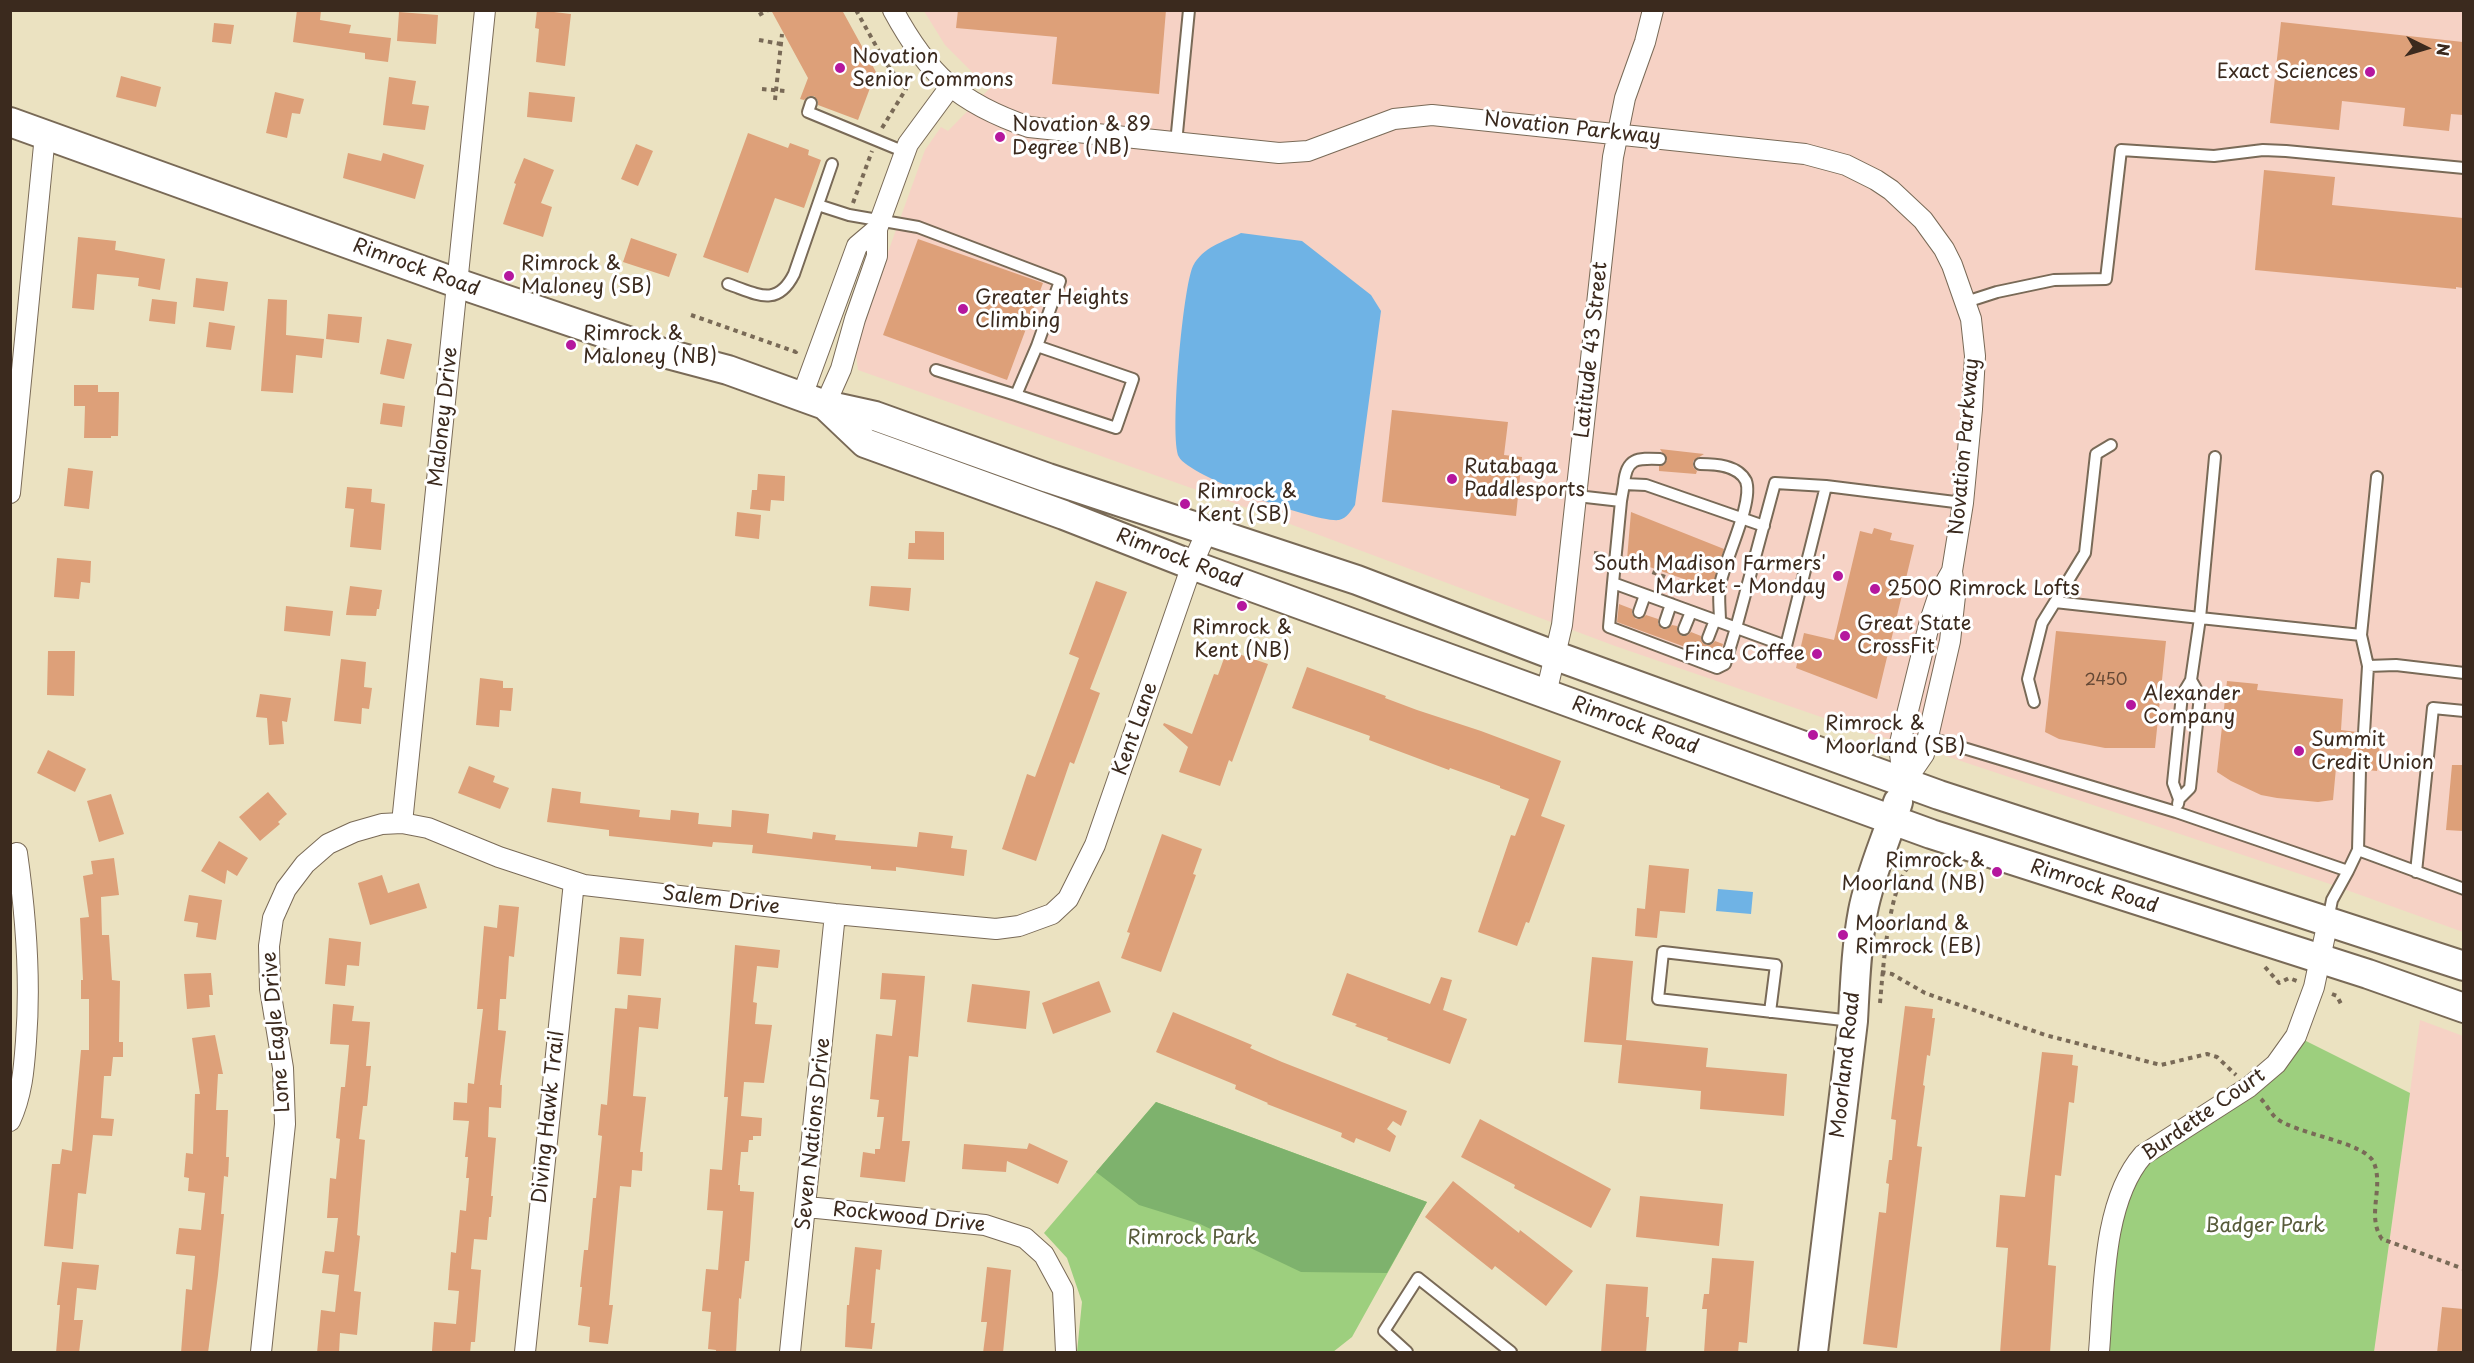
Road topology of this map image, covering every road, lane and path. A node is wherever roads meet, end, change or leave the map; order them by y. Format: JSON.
{"nodes":[{"id":1,"x":485,"y":10,"type":"edge"},
{"id":2,"x":768,"y":10,"type":"edge"},
{"id":3,"x":893,"y":10,"type":"edge"},
{"id":4,"x":1189,"y":10,"type":"edge"},
{"id":5,"x":1653,"y":10,"type":"edge"},
{"id":6,"x":759,"y":15,"type":"dead end"},
{"id":7,"x":782,"y":34,"type":"dead end"},
{"id":8,"x":759,"y":40,"type":"dead end"},
{"id":9,"x":781,"y":44,"type":"junction"},
{"id":10,"x":950,"y":87,"type":"junction"},
{"id":11,"x":762,"y":89,"type":"dead end"},
{"id":12,"x":776,"y":90,"type":"junction"},
{"id":13,"x":785,"y":91,"type":"dead end"},
{"id":14,"x":775,"y":100,"type":"dead end"},
{"id":15,"x":811,"y":103,"type":"dead end"},
{"id":16,"x":10,"y":122,"type":"edge"},
{"id":17,"x":1617,"y":134,"type":"junction"},
{"id":18,"x":45,"y":135,"type":"junction"},
{"id":19,"x":1176,"y":143,"type":"junction"},
{"id":20,"x":905,"y":152,"type":"junction"},
{"id":21,"x":832,"y":164,"type":"dead end"},
{"id":22,"x":2463,"y":168,"type":"edge"},
{"id":23,"x":818,"y":205,"type":"junction"},
{"id":24,"x":879,"y":225,"type":"junction"},
{"id":25,"x":457,"y":284,"type":"junction"},
{"id":26,"x":728,"y":285,"type":"dead end"},
{"id":27,"x":1966,"y":302,"type":"junction"},
{"id":28,"x":1037,"y":346,"type":"junction"},
{"id":29,"x":936,"y":370,"type":"dead end"},
{"id":30,"x":1016,"y":395,"type":"junction"},
{"id":31,"x":814,"y":401,"type":"junction"},
{"id":32,"x":2111,"y":445,"type":"dead end"},
{"id":33,"x":2216,"y":457,"type":"dead end"},
{"id":34,"x":1660,"y":459,"type":"dead end"},
{"id":35,"x":1700,"y":464,"type":"dead end"},
{"id":36,"x":2377,"y":477,"type":"dead end"},
{"id":37,"x":1624,"y":484,"type":"junction"},
{"id":38,"x":1826,"y":486,"type":"junction"},
{"id":39,"x":10,"y":493,"type":"edge"},
{"id":40,"x":1577,"y":496,"type":"junction"},
{"id":41,"x":1621,"y":501,"type":"junction"},
{"id":42,"x":1963,"y":503,"type":"junction"},
{"id":43,"x":1742,"y":518,"type":"junction"},
{"id":44,"x":1764,"y":526,"type":"junction"},
{"id":45,"x":1208,"y":531,"type":"junction"},
{"id":46,"x":1593,"y":553,"type":"dead end"},
{"id":47,"x":1615,"y":558,"type":"junction"},
{"id":48,"x":1192,"y":565,"type":"junction"},
{"id":49,"x":1952,"y":571,"type":"junction"},
{"id":50,"x":1613,"y":583,"type":"junction"},
{"id":51,"x":1711,"y":593,"type":"dead end"},
{"id":52,"x":1644,"y":595,"type":"junction"},
{"id":53,"x":2055,"y":602,"type":"junction"},
{"id":54,"x":1671,"y":604,"type":"junction"},
{"id":55,"x":1639,"y":612,"type":"dead end"},
{"id":56,"x":1691,"y":612,"type":"junction"},
{"id":57,"x":2200,"y":618,"type":"junction"},
{"id":58,"x":1717,"y":621,"type":"junction"},
{"id":59,"x":1665,"y":622,"type":"dead end"},
{"id":60,"x":1736,"y":628,"type":"junction"},
{"id":61,"x":1684,"y":629,"type":"dead end"},
{"id":62,"x":2361,"y":634,"type":"junction"},
{"id":63,"x":1708,"y":638,"type":"dead end"},
{"id":64,"x":1557,"y":656,"type":"junction"},
{"id":65,"x":2368,"y":666,"type":"junction"},
{"id":66,"x":2463,"y":673,"type":"edge"},
{"id":67,"x":2191,"y":680,"type":"junction"},
{"id":68,"x":1546,"y":694,"type":"junction"},
{"id":69,"x":2034,"y":702,"type":"dead end"},
{"id":70,"x":2463,"y":711,"type":"edge"},
{"id":71,"x":2364,"y":733,"type":"dead end"},
{"id":72,"x":1927,"y":737,"type":"junction"},
{"id":73,"x":2360,"y":770,"type":"dead end"},
{"id":74,"x":1905,"y":783,"type":"junction"},
{"id":75,"x":2179,"y":799,"type":"junction"},
{"id":76,"x":2176,"y":812,"type":"junction"},
{"id":77,"x":1893,"y":819,"type":"junction"},
{"id":78,"x":402,"y":823,"type":"junction"},
{"id":79,"x":2358,"y":850,"type":"junction"},
{"id":80,"x":17,"y":853,"type":"dead end"},
{"id":81,"x":2348,"y":871,"type":"junction"},
{"id":82,"x":2416,"y":872,"type":"junction"},
{"id":83,"x":574,"y":882,"type":"junction"},
{"id":84,"x":2463,"y":889,"type":"edge"},
{"id":85,"x":836,"y":914,"type":"junction"},
{"id":86,"x":1047,"y":916,"type":"joint"},
{"id":87,"x":2328,"y":921,"type":"junction"},
{"id":88,"x":2320,"y":958,"type":"junction"},
{"id":89,"x":2463,"y":966,"type":"edge"},
{"id":90,"x":2463,"y":1008,"type":"edge"},
{"id":91,"x":1770,"y":1012,"type":"junction"},
{"id":92,"x":1853,"y":1021,"type":"junction"},
{"id":93,"x":10,"y":1121,"type":"edge"},
{"id":94,"x":807,"y":1207,"type":"junction"},
{"id":95,"x":261,"y":1353,"type":"edge"},
{"id":96,"x":525,"y":1353,"type":"edge"},
{"id":97,"x":790,"y":1353,"type":"edge"},
{"id":98,"x":1066,"y":1353,"type":"edge"},
{"id":99,"x":1407,"y":1353,"type":"edge"},
{"id":100,"x":1511,"y":1353,"type":"edge"},
{"id":101,"x":1813,"y":1353,"type":"edge"},
{"id":102,"x":2099,"y":1353,"type":"edge"}],
"edges":[{"from":1,"to":25,"type":"street","name":"Maloney Drive"},
{"from":2,"to":6,"type":"path"},
{"from":3,"to":10,"type":"street","name":"Novation Parkway"},
{"from":4,"to":19,"type":"lane"},
{"from":5,"to":17,"type":"street","name":"Latitude 43 Street"},
{"from":7,"to":9,"type":"path"},
{"from":8,"to":9,"type":"path"},
{"from":9,"to":12,"type":"path"},
{"from":10,"to":19,"type":"street","name":"Novation Parkway"},
{"from":10,"to":20,"type":"street"},
{"from":11,"to":12,"type":"path"},
{"from":12,"to":13,"type":"path"},
{"from":12,"to":14,"type":"path"},
{"from":15,"to":20,"type":"lane"},
{"from":16,"to":18,"type":"main road","name":"Rimrock Road"},
{"from":17,"to":19,"type":"street","name":"Novation Parkway"},
{"from":17,"to":27,"type":"street","name":"Novation Parkway"},
{"from":17,"to":40,"type":"street","name":"Latitude 43 Street"},
{"from":18,"to":25,"type":"main road","name":"Rimrock Road"},
{"from":18,"to":39,"type":"street"},
{"from":20,"to":24,"type":"street"},
{"from":21,"to":23,"type":"lane"},
{"from":22,"to":27,"type":"lane"},
{"from":23,"to":24,"type":"lane"},
{"from":23,"to":26,"type":"lane"},
{"from":24,"to":28,"type":"lane"},
{"from":24,"to":31,"type":"street"},
{"from":24,"to":31,"type":"street"},
{"from":25,"to":31,"type":"main road","name":"Rimrock Road"},
{"from":25,"to":78,"type":"street","name":"Maloney Drive"},
{"from":27,"to":42,"type":"street","name":"Novation Parkway"},
{"from":28,"to":30,"type":"lane"},
{"from":28,"to":30,"type":"lane"},
{"from":29,"to":30,"type":"lane"},
{"from":31,"to":45,"type":"main road","name":"Rimrock Road"},
{"from":31,"to":48,"type":"main road","name":"Rimrock Road"},
{"from":32,"to":53,"type":"lane"},
{"from":33,"to":57,"type":"lane"},
{"from":34,"to":37,"type":"lane"},
{"from":35,"to":43,"type":"lane"},
{"from":36,"to":62,"type":"lane"},
{"from":37,"to":41,"type":"lane"},
{"from":37,"to":43,"type":"lane"},
{"from":38,"to":42,"type":"lane"},
{"from":38,"to":44,"type":"lane"},
{"from":38,"to":60,"type":"lane"},
{"from":40,"to":41,"type":"lane"},
{"from":40,"to":64,"type":"street","name":"Latitude 43 Street"},
{"from":41,"to":47,"type":"lane"},
{"from":42,"to":49,"type":"street","name":"Novation Parkway"},
{"from":43,"to":44,"type":"lane"},
{"from":43,"to":58,"type":"lane"},
{"from":44,"to":60,"type":"lane"},
{"from":45,"to":48,"type":"street","name":"Kent Lane"},
{"from":45,"to":64,"type":"main road","name":"Rimrock Road"},
{"from":46,"to":47,"type":"path"},
{"from":47,"to":50,"type":"lane"},
{"from":47,"to":51,"type":"path"},
{"from":48,"to":68,"type":"main road","name":"Rimrock Road"},
{"from":48,"to":86,"type":"street","name":"Kent Lane"},
{"from":49,"to":72,"type":"street","name":"Novation Parkway"},
{"from":49,"to":74,"type":"street","name":"Novation Parkway"},
{"from":50,"to":52,"type":"lane"},
{"from":50,"to":60,"type":"lane"},
{"from":52,"to":54,"type":"lane"},
{"from":52,"to":55,"type":"lane"},
{"from":53,"to":57,"type":"lane"},
{"from":53,"to":69,"type":"lane"},
{"from":54,"to":56,"type":"lane"},
{"from":54,"to":59,"type":"lane"},
{"from":56,"to":58,"type":"lane"},
{"from":56,"to":61,"type":"lane"},
{"from":57,"to":62,"type":"lane"},
{"from":57,"to":67,"type":"lane"},
{"from":58,"to":60,"type":"lane"},
{"from":58,"to":63,"type":"lane"},
{"from":62,"to":65,"type":"lane"},
{"from":64,"to":68,"type":"street","name":"Latitude 43 Street"},
{"from":64,"to":74,"type":"main road","name":"Rimrock Road"},
{"from":65,"to":66,"type":"lane"},
{"from":65,"to":71,"type":"lane"},
{"from":67,"to":75,"type":"lane"},
{"from":67,"to":75,"type":"lane"},
{"from":68,"to":77,"type":"main road","name":"Rimrock Road"},
{"from":70,"to":82,"type":"lane"},
{"from":72,"to":74,"type":"street","name":"Novation Parkway"},
{"from":72,"to":76,"type":"lane"},
{"from":73,"to":79,"type":"lane"},
{"from":74,"to":77,"type":"main road","name":"Moorland Road"},
{"from":74,"to":87,"type":"main road","name":"Rimrock Road"},
{"from":75,"to":76,"type":"lane"},
{"from":76,"to":81,"type":"lane"},
{"from":77,"to":88,"type":"main road","name":"Rimrock Road"},
{"from":77,"to":92,"type":"main road","name":"Moorland Road"},
{"from":78,"to":83,"type":"street","name":"Salem Drive"},
{"from":78,"to":95,"type":"street","name":"Lone Eagle Drive"},
{"from":79,"to":81,"type":"lane"},
{"from":79,"to":82,"type":"lane"},
{"from":80,"to":93,"type":"street"},
{"from":81,"to":87,"type":"lane"},
{"from":82,"to":84,"type":"lane"},
{"from":83,"to":85,"type":"street","name":"Salem Drive"},
{"from":83,"to":96,"type":"street","name":"Diving Hawk Trail"},
{"from":85,"to":86,"type":"street","name":"Salem Drive"},
{"from":85,"to":94,"type":"street","name":"Seven Nations Drive"},
{"from":87,"to":88,"type":"street","name":"Burdette Court"},
{"from":87,"to":89,"type":"main road","name":"Rimrock Road"},
{"from":88,"to":90,"type":"main road","name":"Rimrock Road"},
{"from":88,"to":102,"type":"street","name":"Burdette Court"},
{"from":91,"to":91,"type":"lane"},
{"from":91,"to":92,"type":"lane"},
{"from":92,"to":101,"type":"main road","name":"Moorland Road"},
{"from":94,"to":97,"type":"street","name":"Seven Nations Drive"},
{"from":94,"to":98,"type":"street","name":"Rockwood Drive"},
{"from":99,"to":100,"type":"lane"}]}
